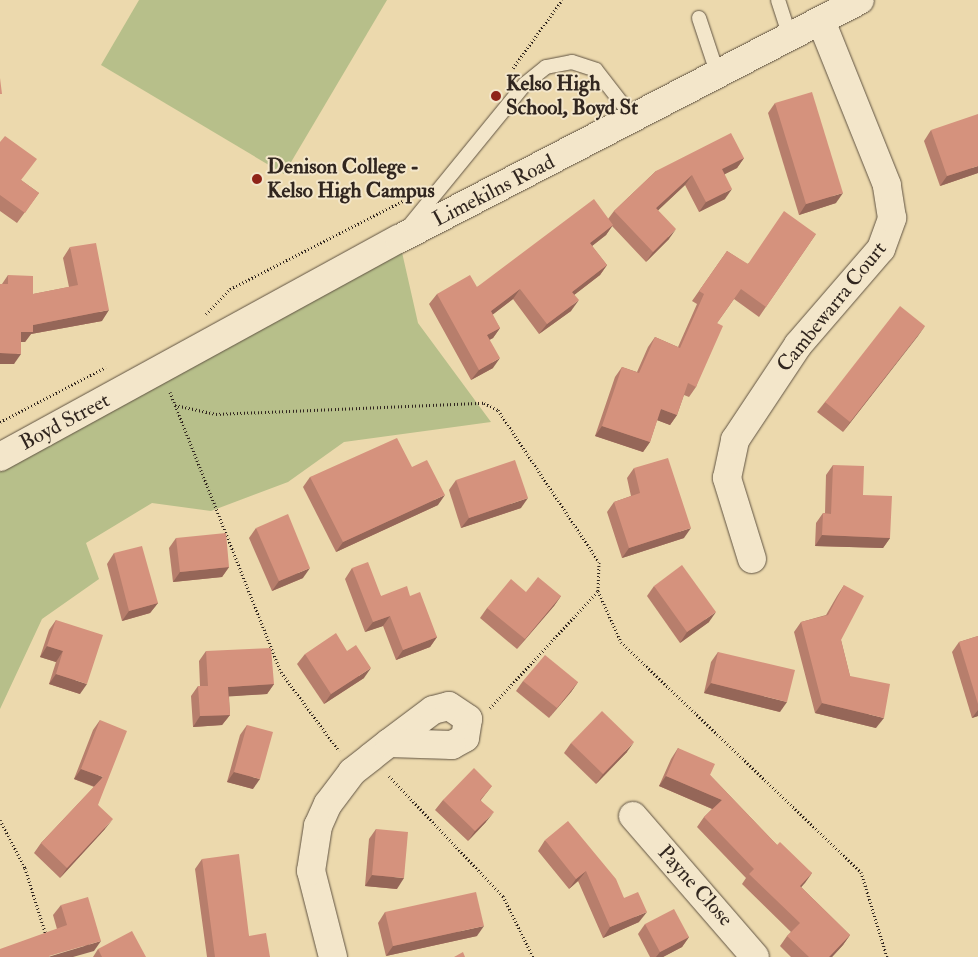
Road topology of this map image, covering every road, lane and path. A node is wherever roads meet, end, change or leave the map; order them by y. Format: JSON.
{"nodes":[{"id":1,"x":562,"y":0,"type":"edge"},
{"id":2,"x":778,"y":0,"type":"edge"},
{"id":3,"x":860,"y":0,"type":"edge"},
{"id":4,"x":699,"y":18,"type":"dead end"},
{"id":5,"x":821,"y":21,"type":"junction"},
{"id":6,"x":790,"y":37,"type":"junction"},
{"id":7,"x":718,"y":75,"type":"junction"},
{"id":8,"x":506,"y":77,"type":"dead end"},
{"id":9,"x":634,"y":119,"type":"junction"},
{"id":10,"x":408,"y":199,"type":"dead end"},
{"id":11,"x":399,"y":240,"type":"junction"},
{"id":12,"x":203,"y":318,"type":"dead end"},
{"id":13,"x":115,"y":363,"type":"dead end"},
{"id":14,"x":162,"y":371,"type":"junction"},
{"id":15,"x":130,"y":387,"type":"joint"},
{"id":16,"x":175,"y":405,"type":"junction"},
{"id":17,"x":0,"y":422,"type":"edge"},
{"id":18,"x":0,"y":457,"type":"edge"},
{"id":19,"x":752,"y":559,"type":"dead end"},
{"id":20,"x":598,"y":591,"type":"junction"},
{"id":21,"x":468,"y":719,"type":"joint"},
{"id":22,"x":371,"y":758,"type":"junction"},
{"id":23,"x":633,"y":816,"type":"dead end"},
{"id":24,"x":0,"y":820,"type":"edge"},
{"id":25,"x":47,"y":939,"type":"edge"},
{"id":26,"x":333,"y":957,"type":"edge"},
{"id":27,"x":533,"y":957,"type":"edge"},
{"id":28,"x":755,"y":957,"type":"edge"},
{"id":29,"x":887,"y":957,"type":"edge"}],
"edges":[{"from":1,"to":8,"type":"path"},
{"from":2,"to":6,"type":"lane"},
{"from":3,"to":5,"type":"street","name":"Limekilns Road"},
{"from":4,"to":7,"type":"lane"},
{"from":5,"to":6,"type":"street","name":"Limekilns Road"},
{"from":5,"to":19,"type":"street","name":"Cambewarra Court"},
{"from":6,"to":7,"type":"street","name":"Limekilns Road"},
{"from":7,"to":9,"type":"street","name":"Limekilns Road"},
{"from":9,"to":11,"type":"street","name":"Limekilns Road"},
{"from":9,"to":11,"type":"lane"},
{"from":10,"to":12,"type":"path"},
{"from":11,"to":14,"type":"street","name":"Limekilns Road"},
{"from":13,"to":17,"type":"path"},
{"from":14,"to":15,"type":"street","name":"Limekilns Road"},
{"from":14,"to":16,"type":"path"},
{"from":15,"to":18,"type":"street","name":"Boyd Street"},
{"from":16,"to":20,"type":"path"},
{"from":16,"to":22,"type":"path"},
{"from":20,"to":21,"type":"path"},
{"from":20,"to":29,"type":"path"},
{"from":21,"to":22,"type":"street"},
{"from":22,"to":26,"type":"street"},
{"from":22,"to":27,"type":"path"},
{"from":23,"to":28,"type":"street","name":"Payne Close"},
{"from":24,"to":25,"type":"path"}]}
